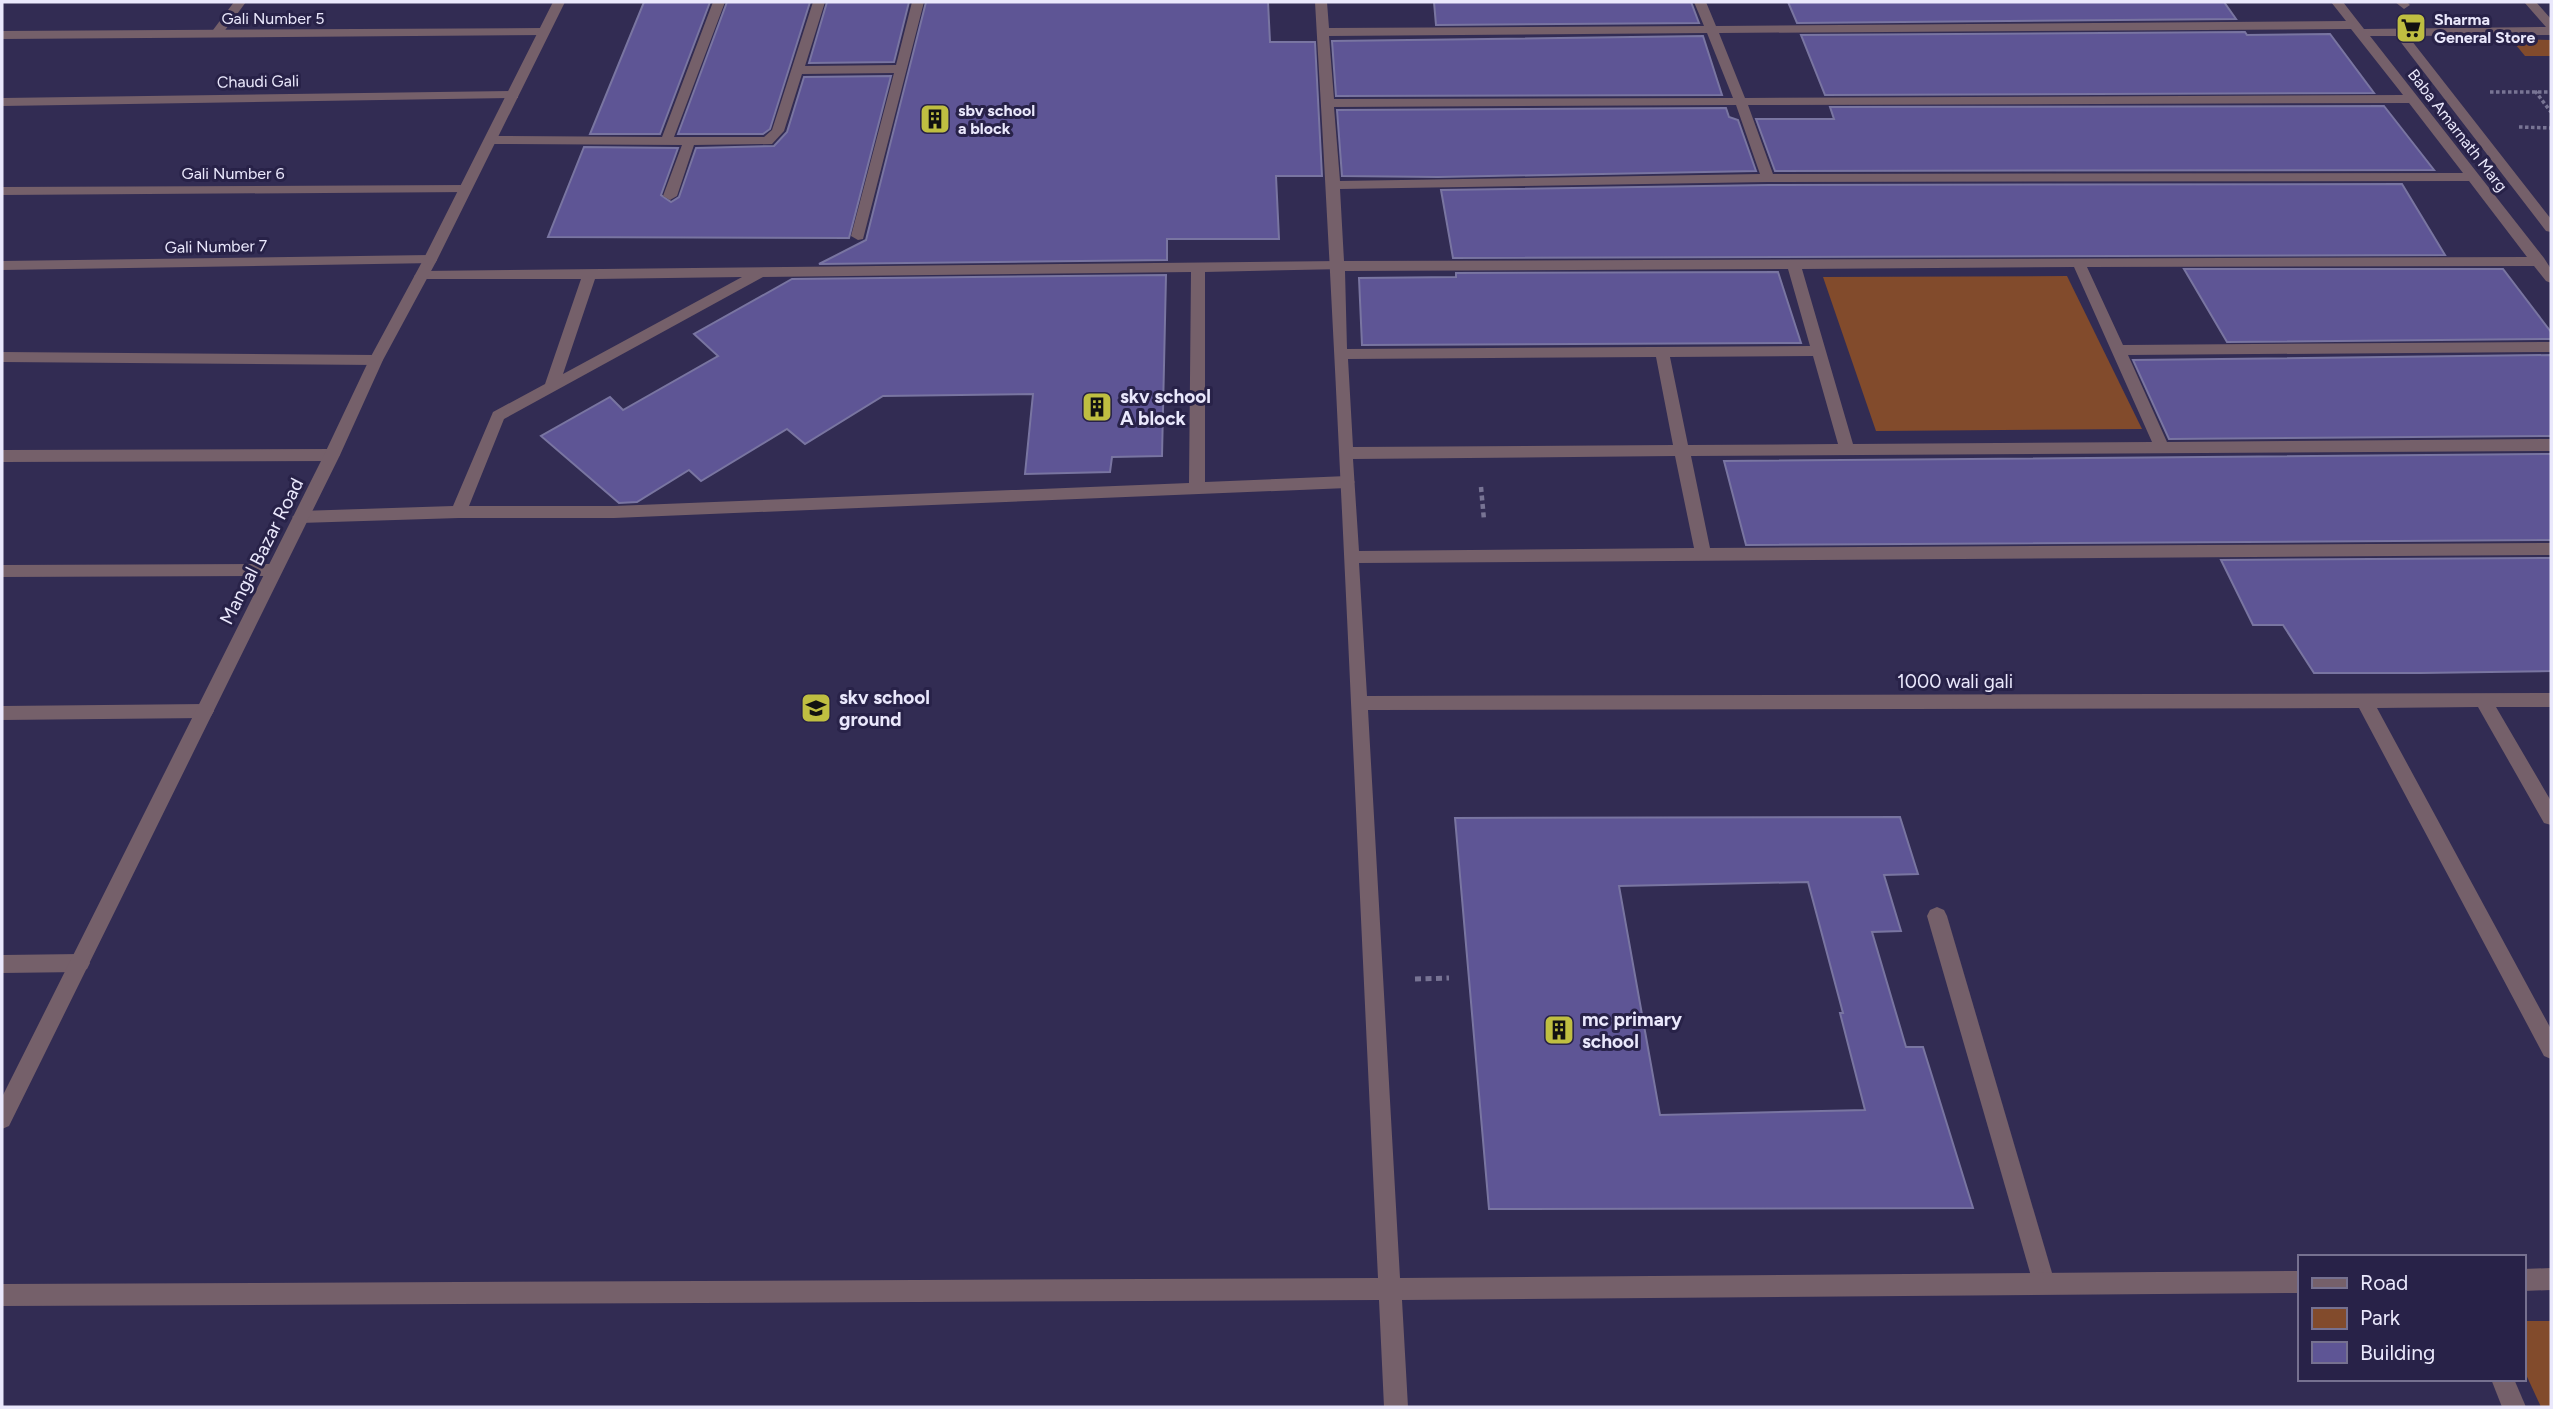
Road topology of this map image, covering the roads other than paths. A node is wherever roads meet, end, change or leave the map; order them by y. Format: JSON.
{"nodes":[{"id":1,"x":240,"y":2,"type":"edge"},
{"id":2,"x":559,"y":2,"type":"edge"},
{"id":3,"x":719,"y":2,"type":"edge"},
{"id":4,"x":819,"y":2,"type":"edge"},
{"id":5,"x":918,"y":2,"type":"edge"},
{"id":6,"x":1321,"y":2,"type":"edge"},
{"id":7,"x":1700,"y":2,"type":"edge"},
{"id":8,"x":2337,"y":2,"type":"edge"},
{"id":9,"x":2530,"y":2,"type":"edge"},
{"id":10,"x":2358,"y":29,"type":"junction"},
{"id":11,"x":2551,"y":29,"type":"edge"},
{"id":12,"x":1710,"y":30,"type":"junction"},
{"id":13,"x":543,"y":32,"type":"junction"},
{"id":14,"x":1323,"y":32,"type":"junction"},
{"id":15,"x":2399,"y":32,"type":"junction"},
{"id":16,"x":216,"y":34,"type":"junction"},
{"id":17,"x":2,"y":35,"type":"edge"},
{"id":18,"x":901,"y":69,"type":"junction"},
{"id":19,"x":797,"y":70,"type":"junction"},
{"id":20,"x":514,"y":95,"type":"junction"},
{"id":21,"x":2411,"y":99,"type":"junction"},
{"id":22,"x":2,"y":102,"type":"edge"},
{"id":23,"x":1741,"y":102,"type":"junction"},
{"id":24,"x":1326,"y":103,"type":"junction"},
{"id":25,"x":491,"y":140,"type":"junction"},
{"id":26,"x":666,"y":142,"type":"junction"},
{"id":27,"x":689,"y":142,"type":"junction"},
{"id":28,"x":2471,"y":177,"type":"junction"},
{"id":29,"x":1768,"y":178,"type":"junction"},
{"id":30,"x":1331,"y":185,"type":"junction"},
{"id":31,"x":465,"y":189,"type":"junction"},
{"id":32,"x":2,"y":191,"type":"edge"},
{"id":33,"x":670,"y":196,"type":"dead end"},
{"id":34,"x":2551,"y":228,"type":"edge"},
{"id":35,"x":858,"y":236,"type":"dead end"},
{"id":36,"x":430,"y":260,"type":"junction"},
{"id":37,"x":2539,"y":261,"type":"junction"},
{"id":38,"x":2079,"y":264,"type":"junction"},
{"id":39,"x":1794,"y":265,"type":"junction"},
{"id":40,"x":2,"y":266,"type":"edge"},
{"id":41,"x":1339,"y":266,"type":"junction"},
{"id":42,"x":1198,"y":267,"type":"junction"},
{"id":43,"x":760,"y":274,"type":"junction"},
{"id":44,"x":421,"y":276,"type":"junction"},
{"id":45,"x":589,"y":276,"type":"junction"},
{"id":46,"x":2551,"y":278,"type":"edge"},
{"id":47,"x":2551,"y":347,"type":"edge"},
{"id":48,"x":2116,"y":349,"type":"junction"},
{"id":49,"x":1817,"y":351,"type":"junction"},
{"id":50,"x":1662,"y":352,"type":"junction"},
{"id":51,"x":1340,"y":354,"type":"junction"},
{"id":52,"x":2,"y":357,"type":"edge"},
{"id":53,"x":376,"y":360,"type":"junction"},
{"id":54,"x":551,"y":387,"type":"junction"},
{"id":55,"x":2551,"y":445,"type":"edge"},
{"id":56,"x":2162,"y":447,"type":"junction"},
{"id":57,"x":1847,"y":449,"type":"junction"},
{"id":58,"x":1681,"y":451,"type":"junction"},
{"id":59,"x":1345,"y":453,"type":"junction"},
{"id":60,"x":332,"y":455,"type":"junction"},
{"id":61,"x":2,"y":456,"type":"edge"},
{"id":62,"x":1347,"y":482,"type":"junction"},
{"id":63,"x":1197,"y":487,"type":"junction"},
{"id":64,"x":459,"y":512,"type":"junction"},
{"id":65,"x":300,"y":517,"type":"junction"},
{"id":66,"x":2551,"y":549,"type":"edge"},
{"id":67,"x":1703,"y":555,"type":"junction"},
{"id":68,"x":1351,"y":557,"type":"junction"},
{"id":69,"x":273,"y":570,"type":"junction"},
{"id":70,"x":2,"y":571,"type":"edge"},
{"id":71,"x":2483,"y":700,"type":"junction"},
{"id":72,"x":2551,"y":700,"type":"edge"},
{"id":73,"x":2364,"y":701,"type":"junction"},
{"id":74,"x":1358,"y":703,"type":"junction"},
{"id":75,"x":205,"y":711,"type":"junction"},
{"id":76,"x":2,"y":713,"type":"edge"},
{"id":77,"x":2551,"y":817,"type":"edge"},
{"id":78,"x":1937,"y":916,"type":"dead end"},
{"id":79,"x":80,"y":963,"type":"junction"},
{"id":80,"x":2,"y":964,"type":"edge"},
{"id":81,"x":2551,"y":1049,"type":"edge"},
{"id":82,"x":2,"y":1119,"type":"edge"},
{"id":83,"x":2551,"y":1279,"type":"edge"},
{"id":84,"x":2525,"y":1280,"type":"edge"},
{"id":85,"x":2298,"y":1282,"type":"edge"},
{"id":86,"x":2045,"y":1283,"type":"junction"},
{"id":87,"x":1390,"y":1289,"type":"junction"},
{"id":88,"x":2,"y":1295,"type":"edge"},
{"id":89,"x":2503,"y":1381,"type":"edge"},
{"id":90,"x":1396,"y":1407,"type":"edge"},
{"id":91,"x":2514,"y":1407,"type":"edge"}],
"edges":[{"from":1,"to":16,"type":"street"},
{"from":2,"to":13,"type":"street","name":"Mangal Bazar Road"},
{"from":3,"to":26,"type":"street"},
{"from":4,"to":19,"type":"street"},
{"from":5,"to":18,"type":"street"},
{"from":6,"to":14,"type":"street"},
{"from":7,"to":12,"type":"street"},
{"from":8,"to":10,"type":"street","name":"Baba Amarnath Marg"},
{"from":9,"to":11,"type":"street"},
{"from":10,"to":12,"type":"street"},
{"from":10,"to":15,"type":"street"},
{"from":10,"to":21,"type":"street","name":"Baba Amarnath Marg"},
{"from":11,"to":15,"type":"street"},
{"from":12,"to":14,"type":"street"},
{"from":12,"to":23,"type":"street"},
{"from":13,"to":16,"type":"street","name":"Gali Number 5"},
{"from":13,"to":20,"type":"street","name":"Mangal Bazar Road"},
{"from":14,"to":24,"type":"street"},
{"from":15,"to":34,"type":"street"},
{"from":16,"to":17,"type":"street","name":"Gali Number 5"},
{"from":18,"to":19,"type":"street"},
{"from":18,"to":35,"type":"street"},
{"from":19,"to":27,"type":"street"},
{"from":20,"to":22,"type":"street","name":"Chaudi Gali"},
{"from":20,"to":25,"type":"street","name":"Mangal Bazar Road"},
{"from":21,"to":23,"type":"street"},
{"from":21,"to":28,"type":"street","name":"Baba Amarnath Marg"},
{"from":23,"to":24,"type":"street"},
{"from":23,"to":29,"type":"street"},
{"from":24,"to":30,"type":"street"},
{"from":25,"to":26,"type":"street"},
{"from":25,"to":31,"type":"street","name":"Mangal Bazar Road"},
{"from":26,"to":27,"type":"street"},
{"from":27,"to":33,"type":"street"},
{"from":28,"to":29,"type":"street"},
{"from":28,"to":37,"type":"street","name":"Baba Amarnath Marg"},
{"from":29,"to":30,"type":"street"},
{"from":30,"to":41,"type":"street"},
{"from":31,"to":32,"type":"street","name":"Gali Number 6"},
{"from":31,"to":36,"type":"street","name":"Mangal Bazar Road"},
{"from":36,"to":40,"type":"street","name":"Gali Number 7"},
{"from":36,"to":44,"type":"street","name":"Mangal Bazar Road"},
{"from":37,"to":38,"type":"street"},
{"from":37,"to":46,"type":"street","name":"Baba Amarnath Marg"},
{"from":38,"to":39,"type":"street"},
{"from":38,"to":48,"type":"street"},
{"from":39,"to":41,"type":"street"},
{"from":39,"to":49,"type":"street"},
{"from":41,"to":42,"type":"street"},
{"from":41,"to":51,"type":"street"},
{"from":42,"to":43,"type":"street"},
{"from":42,"to":63,"type":"street"},
{"from":43,"to":45,"type":"street"},
{"from":43,"to":54,"type":"street"},
{"from":44,"to":45,"type":"street"},
{"from":44,"to":53,"type":"street","name":"Mangal Bazar Road"},
{"from":45,"to":54,"type":"street"},
{"from":47,"to":48,"type":"street"},
{"from":48,"to":56,"type":"street"},
{"from":49,"to":50,"type":"street"},
{"from":49,"to":57,"type":"street"},
{"from":50,"to":51,"type":"street"},
{"from":50,"to":58,"type":"street"},
{"from":51,"to":59,"type":"street"},
{"from":52,"to":53,"type":"street"},
{"from":53,"to":60,"type":"street","name":"Mangal Bazar Road"},
{"from":54,"to":64,"type":"street"},
{"from":55,"to":56,"type":"street"},
{"from":56,"to":57,"type":"street"},
{"from":57,"to":58,"type":"street"},
{"from":58,"to":59,"type":"street"},
{"from":58,"to":67,"type":"street"},
{"from":59,"to":62,"type":"street"},
{"from":60,"to":61,"type":"street"},
{"from":60,"to":65,"type":"street","name":"Mangal Bazar Road"},
{"from":62,"to":63,"type":"street"},
{"from":62,"to":68,"type":"street"},
{"from":63,"to":64,"type":"street"},
{"from":64,"to":65,"type":"street"},
{"from":65,"to":69,"type":"street","name":"Mangal Bazar Road"},
{"from":66,"to":67,"type":"street"},
{"from":67,"to":68,"type":"street"},
{"from":68,"to":74,"type":"street"},
{"from":69,"to":70,"type":"street"},
{"from":69,"to":75,"type":"street","name":"Mangal Bazar Road"},
{"from":71,"to":72,"type":"street","name":"1000 wali gali"},
{"from":71,"to":73,"type":"street","name":"1000 wali gali"},
{"from":71,"to":77,"type":"street"},
{"from":73,"to":74,"type":"street","name":"1000 wali gali"},
{"from":73,"to":81,"type":"street"},
{"from":74,"to":87,"type":"street"},
{"from":75,"to":76,"type":"street"},
{"from":75,"to":79,"type":"street","name":"Mangal Bazar Road"},
{"from":78,"to":86,"type":"street"},
{"from":79,"to":80,"type":"street"},
{"from":79,"to":82,"type":"street","name":"Mangal Bazar Road"},
{"from":83,"to":84,"type":"street"},
{"from":85,"to":86,"type":"street"},
{"from":86,"to":87,"type":"street"},
{"from":87,"to":88,"type":"street"},
{"from":87,"to":90,"type":"street"},
{"from":89,"to":91,"type":"street"}]}
